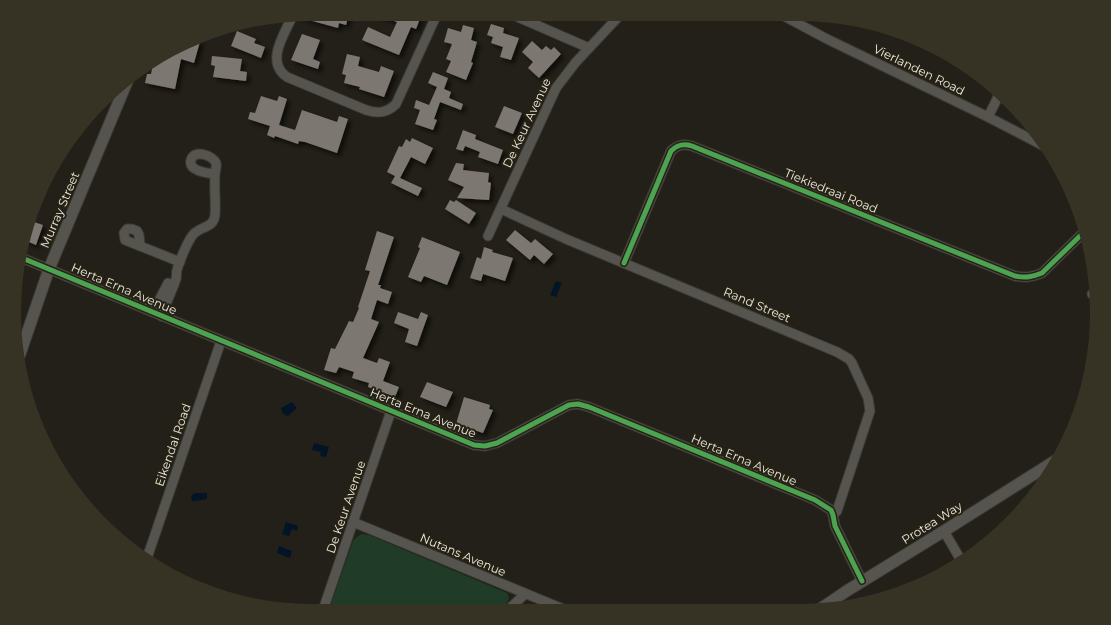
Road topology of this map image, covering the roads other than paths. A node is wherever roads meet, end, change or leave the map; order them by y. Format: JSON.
{"nodes":[{"id":1,"x":434,"y":21,"type":"edge"},
{"id":2,"x":527,"y":21,"type":"edge"},
{"id":3,"x":614,"y":21,"type":"edge"},
{"id":4,"x":793,"y":21,"type":"edge"},
{"id":5,"x":290,"y":22,"type":"edge"},
{"id":6,"x":589,"y":48,"type":"junction"},
{"id":7,"x":124,"y":90,"type":"edge"},
{"id":8,"x":997,"y":99,"type":"edge"},
{"id":9,"x":988,"y":117,"type":"junction"},
{"id":10,"x":1034,"y":141,"type":"edge"},
{"id":11,"x":215,"y":174,"type":"dead end"},
{"id":12,"x":501,"y":209,"type":"junction"},
{"id":13,"x":488,"y":236,"type":"dead end"},
{"id":14,"x":1080,"y":236,"type":"edge"},
{"id":15,"x":140,"y":246,"type":"dead end"},
{"id":16,"x":26,"y":260,"type":"edge"},
{"id":17,"x":624,"y":263,"type":"junction"},
{"id":18,"x":178,"y":266,"type":"junction"},
{"id":19,"x":49,"y":269,"type":"junction"},
{"id":20,"x":157,"y":314,"type":"junction"},
{"id":21,"x":222,"y":341,"type":"junction"},
{"id":22,"x":23,"y":346,"type":"edge"},
{"id":23,"x":391,"y":411,"type":"junction"},
{"id":24,"x":1045,"y":467,"type":"edge"},
{"id":25,"x":833,"y":514,"type":"junction"},
{"id":26,"x":353,"y":522,"type":"junction"},
{"id":27,"x":944,"y":531,"type":"junction"},
{"id":28,"x":149,"y":553,"type":"edge"},
{"id":29,"x":958,"y":556,"type":"edge"},
{"id":30,"x":862,"y":581,"type":"junction"},
{"id":31,"x":525,"y":594,"type":"junction"},
{"id":32,"x":829,"y":602,"type":"edge"},
{"id":33,"x":325,"y":604,"type":"edge"},
{"id":34,"x":514,"y":604,"type":"edge"},
{"id":35,"x":550,"y":604,"type":"edge"}],
"edges":[{"from":1,"to":5,"type":"street"},
{"from":2,"to":6,"type":"street"},
{"from":3,"to":6,"type":"street","name":"De Keur Avenue"},
{"from":4,"to":9,"type":"street","name":"Vierlanden Road"},
{"from":6,"to":12,"type":"street","name":"De Keur Avenue"},
{"from":7,"to":19,"type":"street","name":"Murray Street"},
{"from":8,"to":9,"type":"street"},
{"from":9,"to":10,"type":"street","name":"Vierlanden Road"},
{"from":11,"to":18,"type":"street"},
{"from":12,"to":13,"type":"street","name":"De Keur Avenue"},
{"from":12,"to":17,"type":"street","name":"Rand Street"},
{"from":14,"to":17,"type":"street","name":"Tiekiedraai Road"},
{"from":15,"to":18,"type":"street"},
{"from":16,"to":19,"type":"street","name":"Herta Erna Avenue"},
{"from":17,"to":25,"type":"street","name":"Rand Street"},
{"from":18,"to":20,"type":"street"},
{"from":19,"to":20,"type":"street","name":"Herta Erna Avenue"},
{"from":19,"to":22,"type":"street","name":"Murray Street"},
{"from":20,"to":21,"type":"street","name":"Herta Erna Avenue"},
{"from":21,"to":23,"type":"street","name":"Herta Erna Avenue"},
{"from":21,"to":28,"type":"street","name":"Eikendal Road"},
{"from":23,"to":25,"type":"street","name":"Herta Erna Avenue"},
{"from":23,"to":26,"type":"street","name":"De Keur Avenue"},
{"from":24,"to":27,"type":"street","name":"Protea Way"},
{"from":25,"to":30,"type":"street"},
{"from":26,"to":31,"type":"street","name":"Nutans Avenue"},
{"from":26,"to":33,"type":"street","name":"De Keur Avenue"},
{"from":27,"to":29,"type":"street"},
{"from":27,"to":30,"type":"street","name":"Protea Way"},
{"from":30,"to":32,"type":"street","name":"Protea Way"},
{"from":31,"to":34,"type":"street"},
{"from":31,"to":35,"type":"street","name":"Nutans Avenue"}]}
